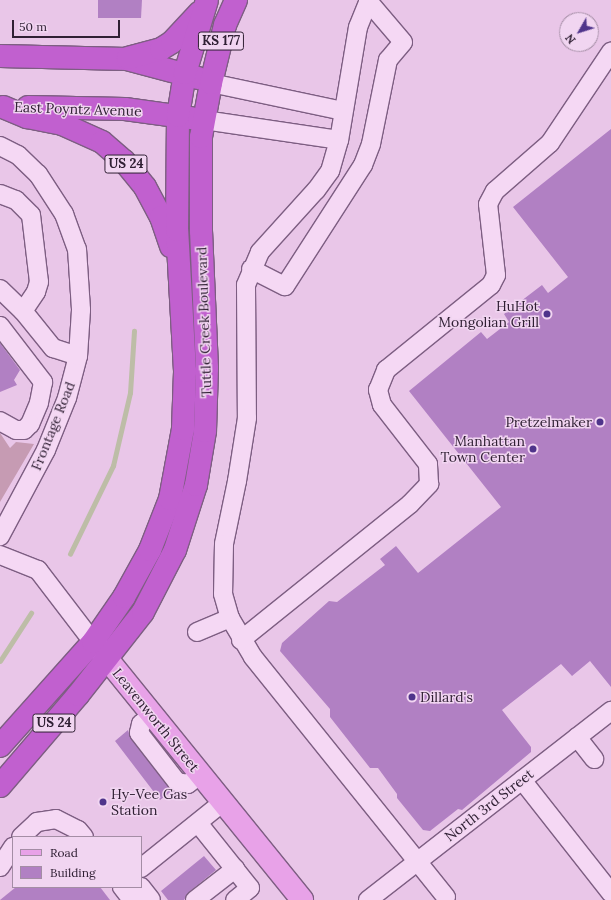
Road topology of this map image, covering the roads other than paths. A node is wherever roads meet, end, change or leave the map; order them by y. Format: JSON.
{"nodes":[{"id":1,"x":236,"y":0,"type":"edge"},
{"id":2,"x":369,"y":1,"type":"edge"},
{"id":3,"x":206,"y":2,"type":"edge"},
{"id":4,"x":611,"y":52,"type":"edge"},
{"id":5,"x":0,"y":56,"type":"edge"},
{"id":6,"x":127,"y":58,"type":"junction"},
{"id":7,"x":185,"y":73,"type":"junction"},
{"id":8,"x":211,"y":83,"type":"junction"},
{"id":9,"x":1,"y":107,"type":"edge"},
{"id":10,"x":343,"y":111,"type":"junction"},
{"id":11,"x":178,"y":116,"type":"junction"},
{"id":12,"x":204,"y":120,"type":"junction"},
{"id":13,"x":339,"y":140,"type":"junction"},
{"id":14,"x":0,"y":146,"type":"edge"},
{"id":15,"x":0,"y":194,"type":"edge"},
{"id":16,"x":251,"y":270,"type":"junction"},
{"id":17,"x":181,"y":288,"type":"junction"},
{"id":18,"x":0,"y":289,"type":"edge"},
{"id":19,"x":24,"y":311,"type":"junction"},
{"id":20,"x":0,"y":326,"type":"edge"},
{"id":21,"x":78,"y":356,"type":"junction"},
{"id":22,"x":39,"y":403,"type":"junction"},
{"id":23,"x":62,"y":412,"type":"junction"},
{"id":24,"x":0,"y":421,"type":"edge"},
{"id":25,"x":0,"y":536,"type":"edge"},
{"id":26,"x":0,"y":555,"type":"edge"},
{"id":27,"x":230,"y":618,"type":"junction"},
{"id":28,"x":197,"y":632,"type":"dead end"},
{"id":29,"x":241,"y":640,"type":"junction"},
{"id":30,"x":93,"y":642,"type":"junction"},
{"id":31,"x":107,"y":659,"type":"junction"},
{"id":32,"x":611,"y":711,"type":"edge"},
{"id":33,"x":577,"y":737,"type":"junction"},
{"id":34,"x":0,"y":746,"type":"edge"},
{"id":35,"x":594,"y":759,"type":"dead end"},
{"id":36,"x":522,"y":780,"type":"junction"},
{"id":37,"x":0,"y":786,"type":"edge"},
{"id":38,"x":223,"y":802,"type":"junction"},
{"id":39,"x":198,"y":823,"type":"junction"},
{"id":40,"x":22,"y":836,"type":"edge"},
{"id":41,"x":83,"y":836,"type":"edge"},
{"id":42,"x":12,"y":849,"type":"edge"},
{"id":43,"x":418,"y":861,"type":"junction"},
{"id":44,"x":0,"y":867,"type":"edge"},
{"id":45,"x":142,"y":867,"type":"edge"},
{"id":46,"x":234,"y":869,"type":"junction"},
{"id":47,"x":123,"y":888,"type":"edge"},
{"id":48,"x":141,"y":888,"type":"edge"},
{"id":49,"x":611,"y":893,"type":"edge"},
{"id":50,"x":446,"y":897,"type":"dead end"},
{"id":51,"x":132,"y":900,"type":"edge"},
{"id":52,"x":151,"y":900,"type":"edge"},
{"id":53,"x":195,"y":900,"type":"edge"},
{"id":54,"x":235,"y":900,"type":"edge"},
{"id":55,"x":302,"y":900,"type":"edge"},
{"id":56,"x":368,"y":900,"type":"edge"}],
"edges":[{"from":1,"to":8,"type":"highway","number":"KS 177"},
{"from":2,"to":10,"type":"street"},
{"from":2,"to":16,"type":"street"},
{"from":3,"to":6,"type":"highway"},
{"from":3,"to":7,"type":"highway","number":"KS 177"},
{"from":4,"to":29,"type":"street"},
{"from":5,"to":6,"type":"highway"},
{"from":6,"to":7,"type":"highway"},
{"from":7,"to":8,"type":"highway"},
{"from":7,"to":11,"type":"highway","name":"Tuttle Creek Boulevard"},
{"from":8,"to":10,"type":"street"},
{"from":8,"to":12,"type":"highway","name":"Tuttle Creek Boulevard","number":"US 24"},
{"from":9,"to":11,"type":"highway","name":"East Poyntz Avenue","number":"US 24"},
{"from":9,"to":17,"type":"highway","number":"US 24"},
{"from":10,"to":13,"type":"street"},
{"from":11,"to":12,"type":"highway","name":"East Poyntz Avenue","number":"US 24"},
{"from":11,"to":17,"type":"highway","name":"Tuttle Creek Boulevard"},
{"from":12,"to":13,"type":"street"},
{"from":12,"to":31,"type":"highway","name":"Tuttle Creek Boulevard","number":"US 24"},
{"from":13,"to":16,"type":"street"},
{"from":14,"to":21,"type":"street","name":"Frontage Road"},
{"from":15,"to":19,"type":"street"},
{"from":16,"to":27,"type":"street"},
{"from":17,"to":30,"type":"highway","name":"Tuttle Creek Boulevard","number":"US 24"},
{"from":18,"to":19,"type":"street"},
{"from":19,"to":21,"type":"street"},
{"from":20,"to":22,"type":"street"},
{"from":21,"to":23,"type":"street","name":"Frontage Road"},
{"from":22,"to":23,"type":"street"},
{"from":22,"to":24,"type":"street"},
{"from":23,"to":25,"type":"street","name":"Frontage Road"},
{"from":26,"to":30,"type":"street","name":"Leavenworth Street"},
{"from":27,"to":28,"type":"street"},
{"from":27,"to":29,"type":"street"},
{"from":29,"to":43,"type":"street"},
{"from":30,"to":31,"type":"main road","name":"Leavenworth Street"},
{"from":30,"to":34,"type":"highway","name":"Tuttle Creek Boulevard","number":"US 24"},
{"from":31,"to":37,"type":"highway","name":"Tuttle Creek Boulevard","number":"US 24"},
{"from":31,"to":38,"type":"main road","name":"Leavenworth Street"},
{"from":32,"to":33,"type":"street","name":"North 3rd Street"},
{"from":33,"to":35,"type":"street"},
{"from":33,"to":36,"type":"street","name":"North 3rd Street"},
{"from":36,"to":43,"type":"street","name":"North 3rd Street"},
{"from":36,"to":49,"type":"street"},
{"from":38,"to":39,"type":"street"},
{"from":38,"to":55,"type":"main road","name":"Leavenworth Street"},
{"from":39,"to":45,"type":"street"},
{"from":39,"to":46,"type":"street"},
{"from":40,"to":41,"type":"street"},
{"from":42,"to":44,"type":"street"},
{"from":43,"to":50,"type":"street"},
{"from":43,"to":56,"type":"street","name":"North 3rd Street"},
{"from":46,"to":53,"type":"street"},
{"from":46,"to":54,"type":"street"},
{"from":47,"to":51,"type":"street"},
{"from":48,"to":52,"type":"street"}]}
